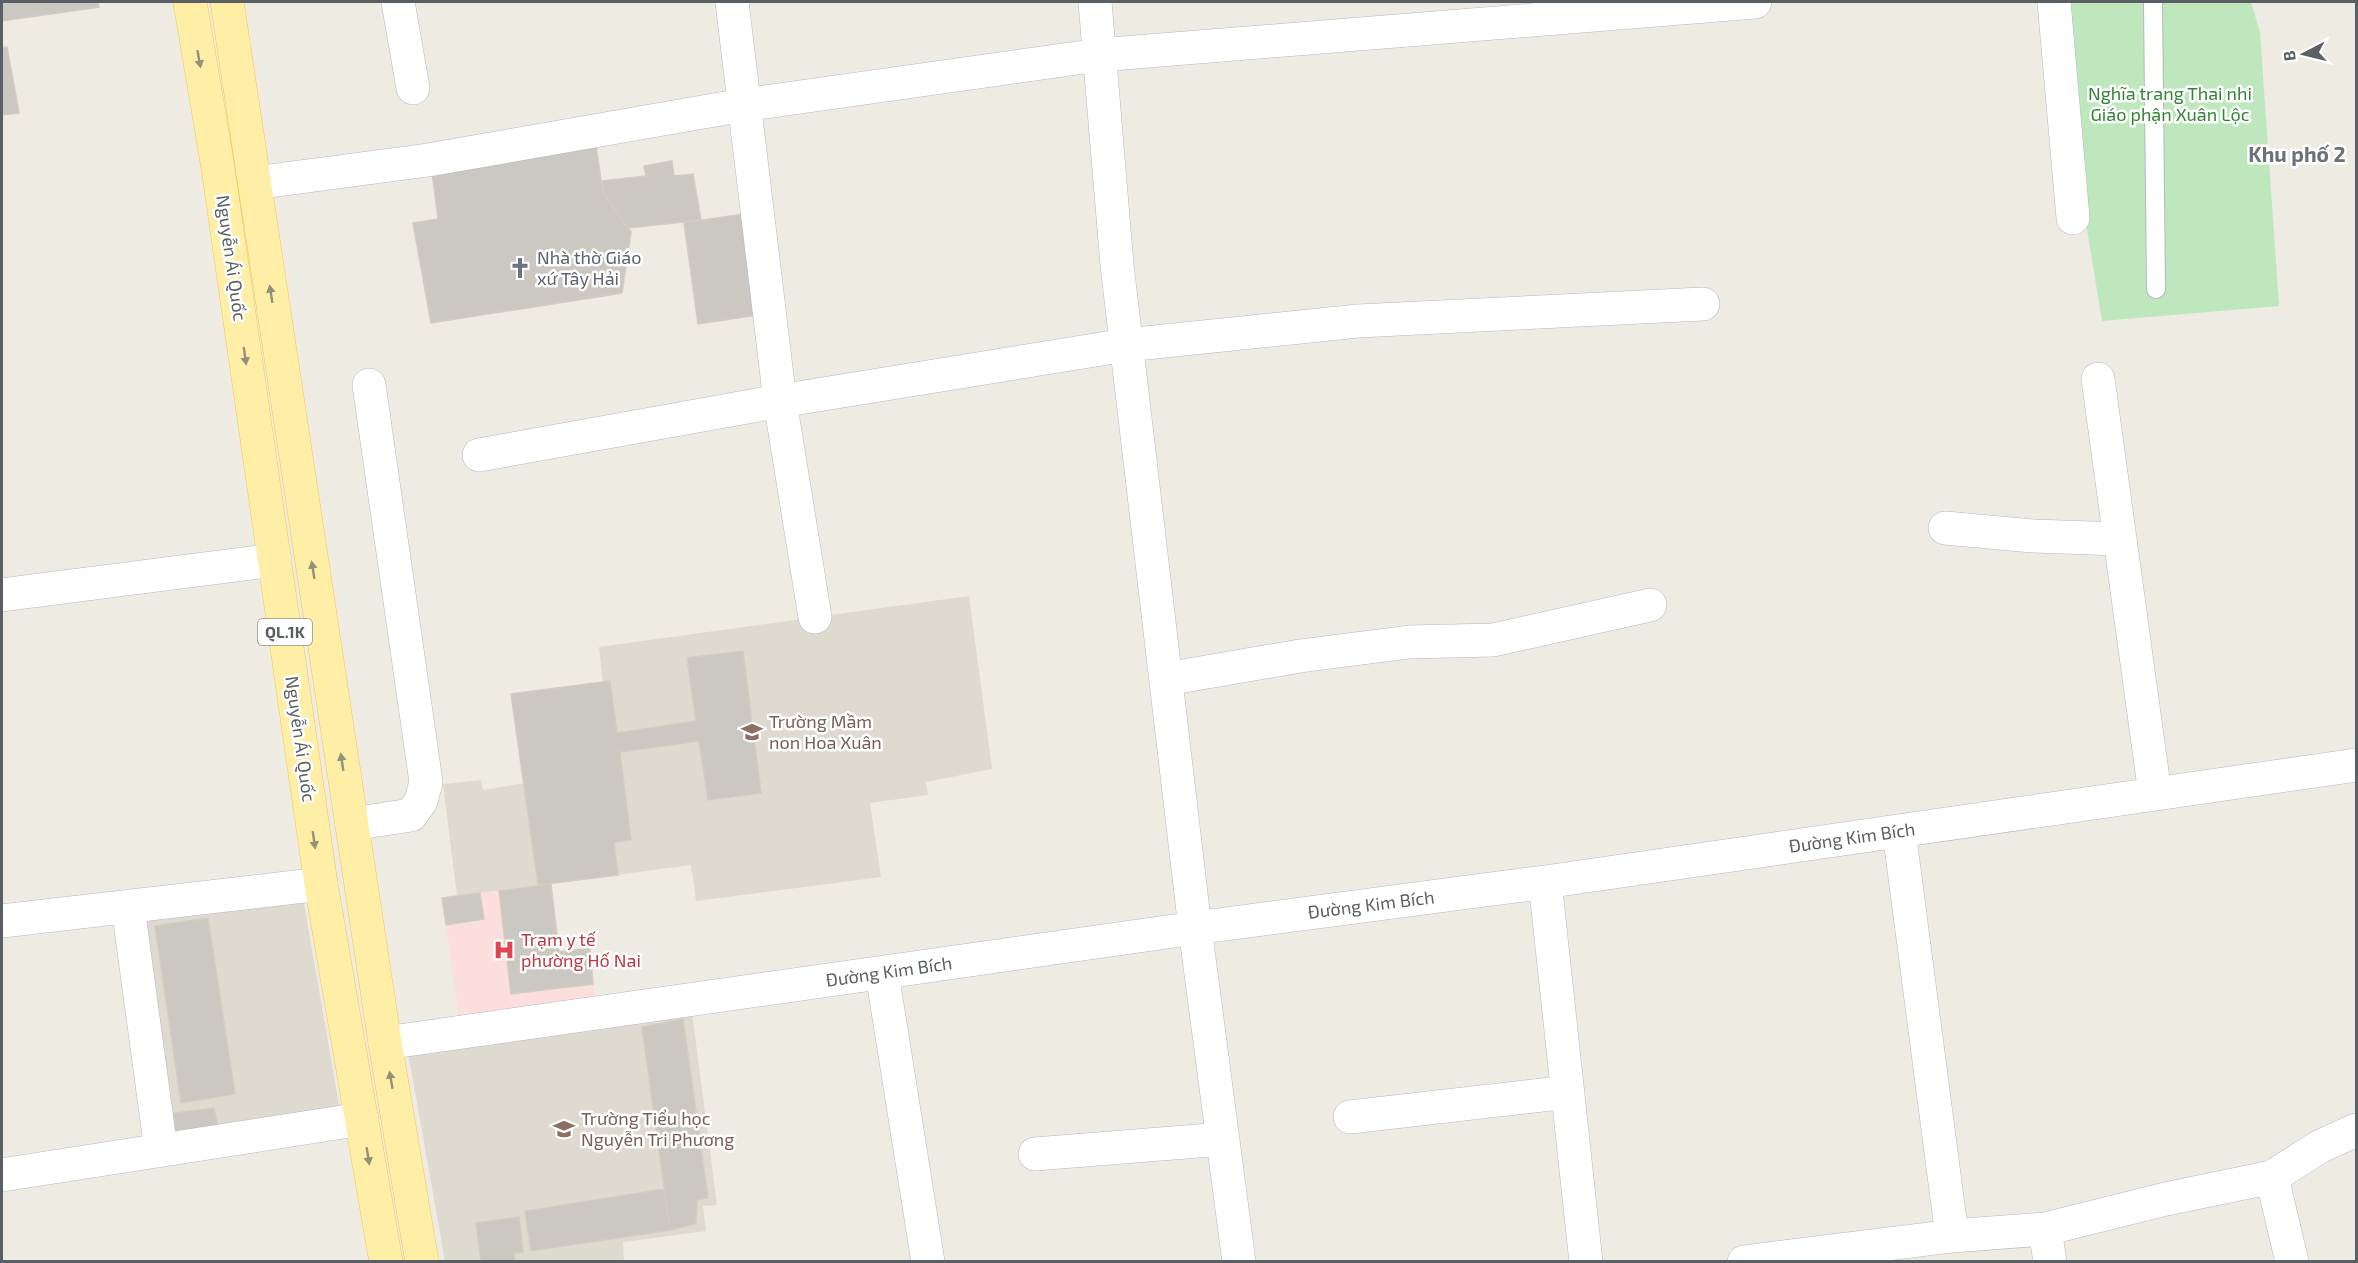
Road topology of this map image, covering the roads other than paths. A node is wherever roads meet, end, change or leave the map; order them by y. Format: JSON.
{"nodes":[{"id":1,"x":190,"y":2,"type":"edge"},
{"id":2,"x":227,"y":2,"type":"edge"},
{"id":3,"x":398,"y":2,"type":"edge"},
{"id":4,"x":732,"y":2,"type":"edge"},
{"id":5,"x":1095,"y":2,"type":"edge"},
{"id":6,"x":1755,"y":2,"type":"edge"},
{"id":7,"x":2054,"y":2,"type":"edge"},
{"id":8,"x":2153,"y":2,"type":"edge"},
{"id":9,"x":1099,"y":54,"type":"junction"},
{"id":10,"x":413,"y":88,"type":"dead end"},
{"id":11,"x":743,"y":105,"type":"junction"},
{"id":12,"x":255,"y":183,"type":"junction"},
{"id":13,"x":2073,"y":218,"type":"dead end"},
{"id":14,"x":2156,"y":289,"type":"dead end"},
{"id":15,"x":1703,"y":304,"type":"dead end"},
{"id":16,"x":1126,"y":345,"type":"junction"},
{"id":17,"x":2098,"y":379,"type":"dead end"},
{"id":18,"x":369,"y":385,"type":"dead end"},
{"id":19,"x":780,"y":401,"type":"junction"},
{"id":20,"x":479,"y":455,"type":"dead end"},
{"id":21,"x":1945,"y":528,"type":"dead end"},
{"id":22,"x":2120,"y":539,"type":"junction"},
{"id":23,"x":275,"y":560,"type":"junction"},
{"id":24,"x":2,"y":595,"type":"edge"},
{"id":25,"x":1650,"y":605,"type":"dead end"},
{"id":26,"x":815,"y":617,"type":"dead end"},
{"id":27,"x":1166,"y":679,"type":"junction"},
{"id":28,"x":2356,"y":765,"type":"edge"},
{"id":29,"x":2156,"y":794,"type":"junction"},
{"id":30,"x":352,"y":824,"type":"junction"},
{"id":31,"x":1899,"y":831,"type":"junction"},
{"id":32,"x":1545,"y":882,"type":"junction"},
{"id":33,"x":321,"y":884,"type":"junction"},
{"id":34,"x":128,"y":907,"type":"junction"},
{"id":35,"x":2,"y":921,"type":"edge"},
{"id":36,"x":1195,"y":928,"type":"junction"},
{"id":37,"x":882,"y":973,"type":"junction"},
{"id":38,"x":385,"y":1043,"type":"junction"},
{"id":39,"x":349,"y":1047,"type":"junction"},
{"id":40,"x":1568,"y":1092,"type":"junction"},
{"id":41,"x":397,"y":1113,"type":"junction"},
{"id":42,"x":1350,"y":1117,"type":"dead end"},
{"id":43,"x":362,"y":1119,"type":"junction"},
{"id":44,"x":2356,"y":1130,"type":"edge"},
{"id":45,"x":1223,"y":1139,"type":"junction"},
{"id":46,"x":161,"y":1150,"type":"junction"},
{"id":47,"x":1035,"y":1154,"type":"dead end"},
{"id":48,"x":2,"y":1175,"type":"edge"},
{"id":49,"x":2272,"y":1177,"type":"junction"},
{"id":50,"x":2045,"y":1229,"type":"junction"},
{"id":51,"x":1952,"y":1236,"type":"junction"},
{"id":52,"x":386,"y":1262,"type":"edge"},
{"id":53,"x":422,"y":1262,"type":"edge"},
{"id":54,"x":928,"y":1262,"type":"edge"},
{"id":55,"x":1239,"y":1262,"type":"edge"},
{"id":56,"x":1586,"y":1262,"type":"edge"},
{"id":57,"x":1744,"y":1262,"type":"edge"},
{"id":58,"x":2050,"y":1262,"type":"edge"},
{"id":59,"x":2292,"y":1262,"type":"edge"}],
"edges":[{"from":1,"to":23,"type":"main road","name":"Nguyễn Ái Quốc","number":"QL.1K","one_way":true},
{"from":2,"to":12,"type":"main road","name":"Nguyễn Ái Quốc","number":"QL.1K"},
{"from":3,"to":10,"type":"street"},
{"from":4,"to":11,"type":"street"},
{"from":5,"to":9,"type":"street"},
{"from":6,"to":9,"type":"street"},
{"from":7,"to":13,"type":"street"},
{"from":8,"to":14,"type":"lane"},
{"from":9,"to":11,"type":"street"},
{"from":9,"to":16,"type":"street"},
{"from":11,"to":12,"type":"street"},
{"from":11,"to":19,"type":"street"},
{"from":30,"to":12,"type":"main road","name":"Nguyễn Ái Quốc","number":"QL.1K","one_way":true},
{"from":15,"to":16,"type":"street"},
{"from":16,"to":19,"type":"street"},
{"from":16,"to":27,"type":"street"},
{"from":17,"to":22,"type":"street"},
{"from":18,"to":30,"type":"street"},
{"from":19,"to":20,"type":"street"},
{"from":19,"to":26,"type":"street"},
{"from":21,"to":22,"type":"street"},
{"from":22,"to":29,"type":"street"},
{"from":23,"to":24,"type":"street"},
{"from":23,"to":33,"type":"main road","name":"Nguyễn Ái Quốc","number":"QL.1K","one_way":true},
{"from":25,"to":27,"type":"street"},
{"from":27,"to":36,"type":"street"},
{"from":28,"to":29,"type":"street","name":"Đường Kim Bích"},
{"from":29,"to":31,"type":"street","name":"Đường Kim Bích"},
{"from":30,"to":38,"type":"main road","name":"Nguyễn Ái Quốc","number":"QL.1K"},
{"from":31,"to":32,"type":"street","name":"Đường Kim Bích"},
{"from":31,"to":51,"type":"street"},
{"from":32,"to":36,"type":"street","name":"Đường Kim Bích"},
{"from":32,"to":40,"type":"street"},
{"from":33,"to":34,"type":"street"},
{"from":33,"to":39,"type":"main road","name":"Nguyễn Ái Quốc","number":"QL.1K"},
{"from":34,"to":35,"type":"street"},
{"from":34,"to":46,"type":"street"},
{"from":36,"to":37,"type":"street","name":"Đường Kim Bích"},
{"from":36,"to":45,"type":"street"},
{"from":37,"to":38,"type":"street","name":"Đường Kim Bích"},
{"from":37,"to":54,"type":"street"},
{"from":38,"to":39,"type":"main road"},
{"from":41,"to":38,"type":"main road","name":"Nguyễn Ái Quốc","number":"QL.1K","one_way":true},
{"from":39,"to":43,"type":"main road","name":"Nguyễn Ái Quốc","number":"QL.1K"},
{"from":40,"to":42,"type":"street"},
{"from":40,"to":56,"type":"street"},
{"from":41,"to":43,"type":"main road"},
{"from":41,"to":53,"type":"main road","name":"Nguyễn Ái Quốc","number":"QL.1K"},
{"from":43,"to":46,"type":"street"},
{"from":43,"to":52,"type":"main road","name":"Nguyễn Ái Quốc","number":"QL.1K","one_way":true},
{"from":44,"to":49,"type":"street"},
{"from":45,"to":47,"type":"street"},
{"from":45,"to":55,"type":"street"},
{"from":46,"to":48,"type":"street"},
{"from":49,"to":50,"type":"street"},
{"from":49,"to":59,"type":"street"},
{"from":50,"to":51,"type":"street"},
{"from":50,"to":58,"type":"street"},
{"from":51,"to":57,"type":"street"}]}
